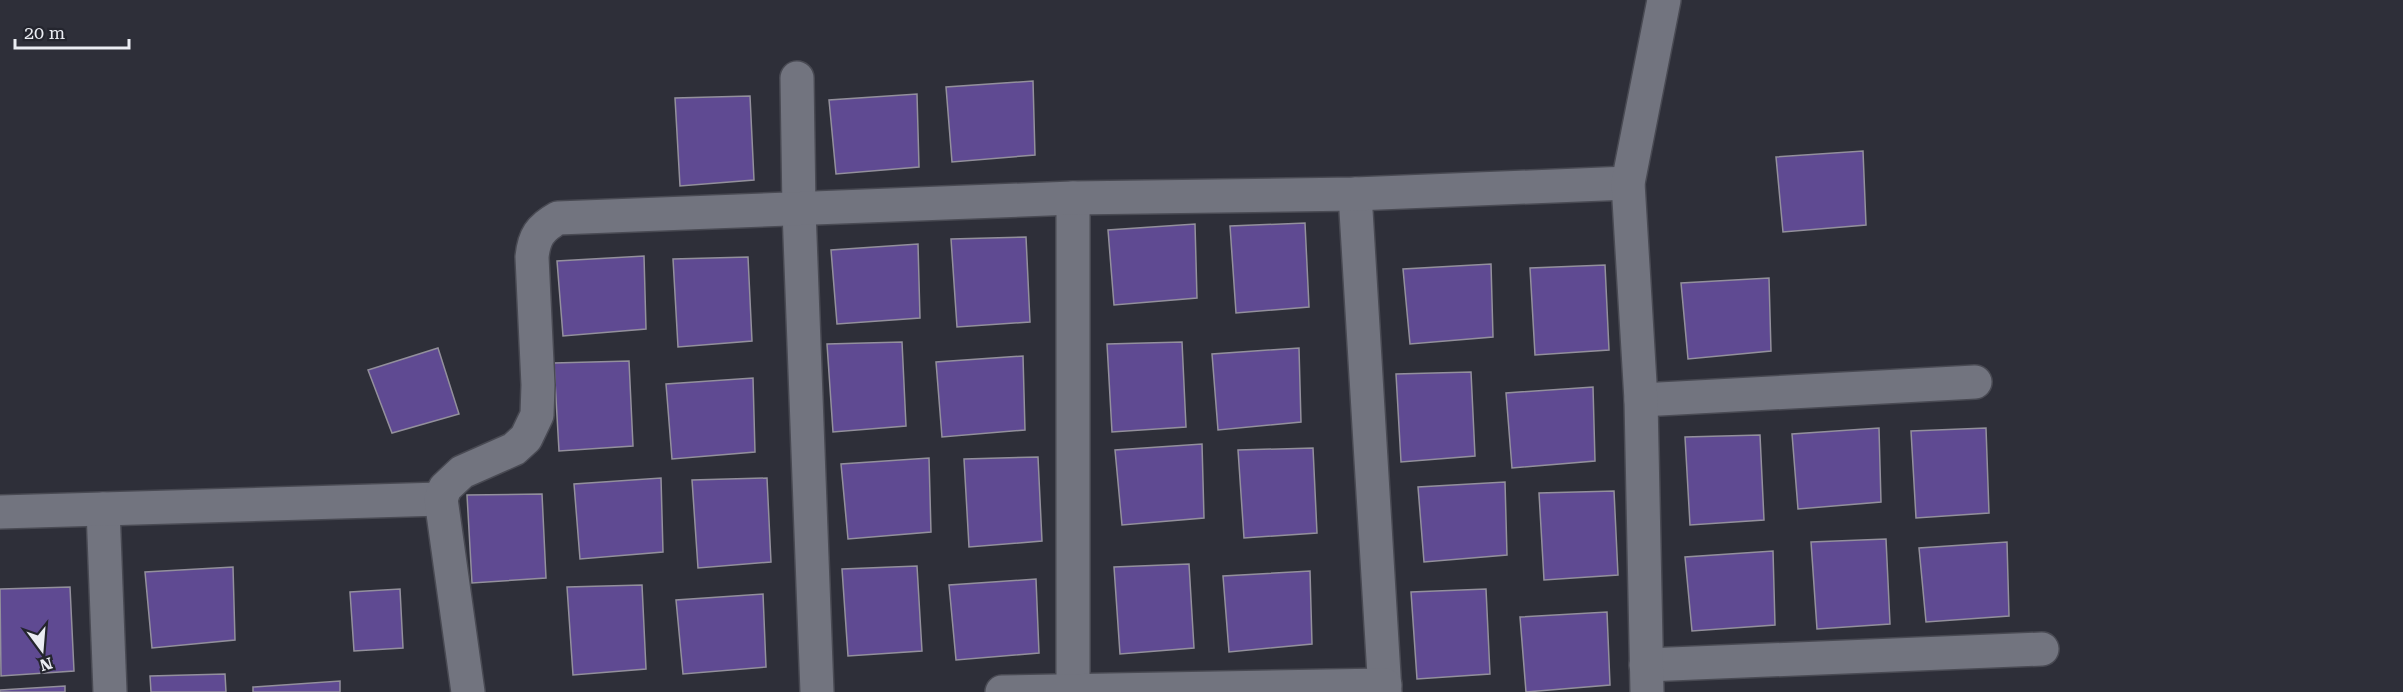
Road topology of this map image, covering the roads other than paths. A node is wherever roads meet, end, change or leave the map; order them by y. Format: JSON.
{"nodes":[{"id":1,"x":1664,"y":0,"type":"edge"},
{"id":2,"x":797,"y":78,"type":"dead end"},
{"id":3,"x":1628,"y":183,"type":"junction"},
{"id":4,"x":1355,"y":194,"type":"junction"},
{"id":5,"x":1073,"y":198,"type":"junction"},
{"id":6,"x":799,"y":210,"type":"junction"},
{"id":7,"x":1976,"y":382,"type":"dead end"},
{"id":8,"x":1641,"y":400,"type":"junction"},
{"id":9,"x":441,"y":499,"type":"junction"},
{"id":10,"x":102,"y":509,"type":"junction"},
{"id":11,"x":0,"y":512,"type":"edge"},
{"id":12,"x":2042,"y":649,"type":"dead end"},
{"id":13,"x":1647,"y":678,"type":"edge"},
{"id":14,"x":1385,"y":688,"type":"edge"},
{"id":15,"x":1073,"y":690,"type":"junction"},
{"id":16,"x":110,"y":692,"type":"edge"},
{"id":17,"x":468,"y":692,"type":"edge"},
{"id":18,"x":817,"y":692,"type":"edge"},
{"id":19,"x":1002,"y":692,"type":"edge"}],
"edges":[{"from":1,"to":3,"type":"street"},
{"from":2,"to":6,"type":"street"},
{"from":3,"to":4,"type":"street"},
{"from":3,"to":8,"type":"street"},
{"from":4,"to":5,"type":"street"},
{"from":4,"to":14,"type":"street"},
{"from":5,"to":6,"type":"street"},
{"from":5,"to":15,"type":"street"},
{"from":6,"to":9,"type":"street"},
{"from":6,"to":18,"type":"street"},
{"from":7,"to":8,"type":"street"},
{"from":8,"to":13,"type":"street"},
{"from":9,"to":10,"type":"street"},
{"from":9,"to":17,"type":"street"},
{"from":10,"to":11,"type":"street"},
{"from":10,"to":16,"type":"street"},
{"from":12,"to":13,"type":"street"},
{"from":14,"to":15,"type":"street"},
{"from":15,"to":19,"type":"street"}]}
